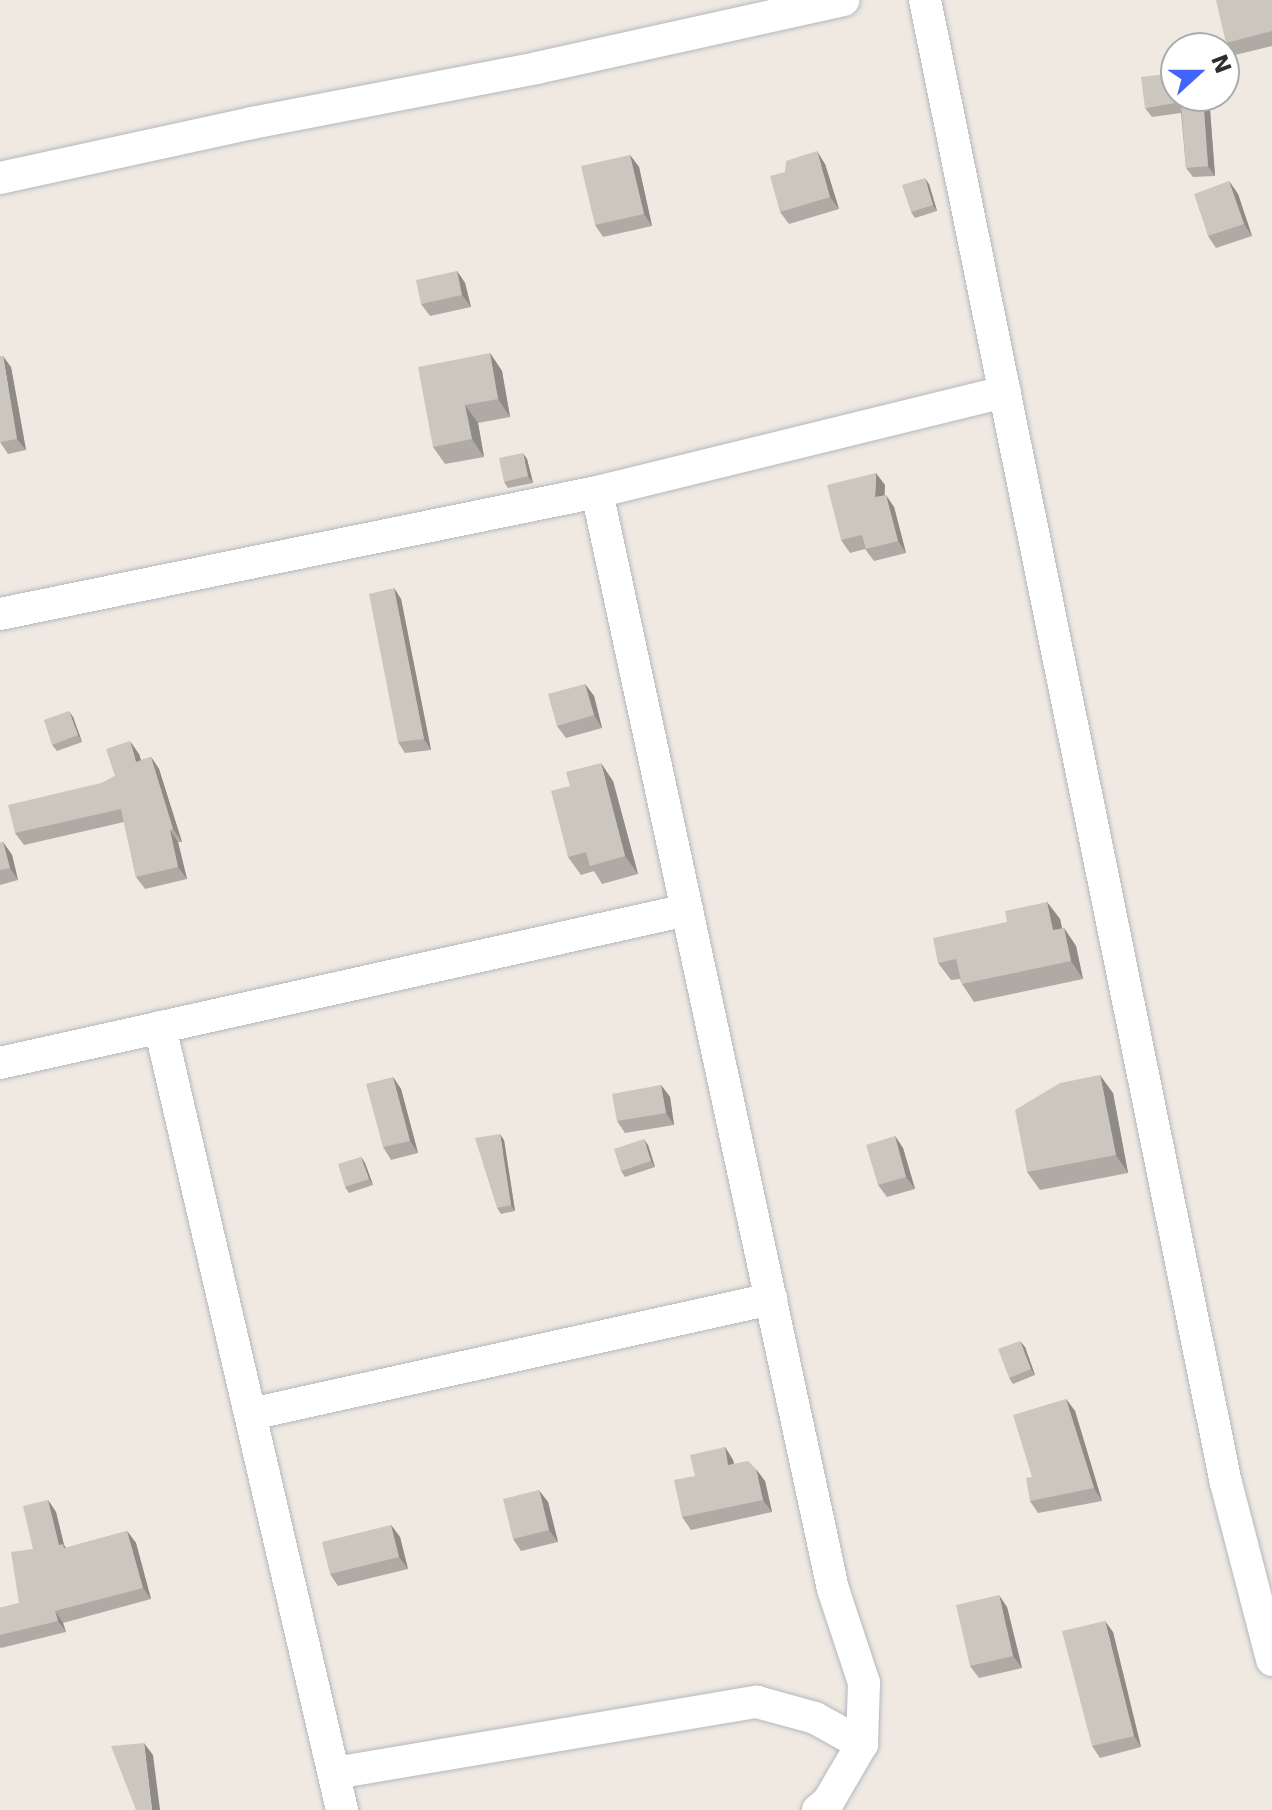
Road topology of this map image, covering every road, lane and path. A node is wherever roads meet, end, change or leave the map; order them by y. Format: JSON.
{"nodes":[{"id":1,"x":844,"y":0,"type":"edge"},
{"id":2,"x":925,"y":0,"type":"edge"},
{"id":3,"x":0,"y":178,"type":"edge"},
{"id":4,"x":1005,"y":392,"type":"junction"},
{"id":5,"x":597,"y":492,"type":"junction"},
{"id":6,"x":0,"y":614,"type":"edge"},
{"id":7,"x":687,"y":910,"type":"junction"},
{"id":8,"x":160,"y":1027,"type":"junction"},
{"id":9,"x":0,"y":1063,"type":"edge"},
{"id":10,"x":771,"y":1299,"type":"junction"},
{"id":11,"x":251,"y":1414,"type":"junction"},
{"id":12,"x":1272,"y":1660,"type":"edge"},
{"id":13,"x":862,"y":1744,"type":"junction"},
{"id":14,"x":335,"y":1773,"type":"junction"},
{"id":15,"x":342,"y":1810,"type":"edge"},
{"id":16,"x":818,"y":1810,"type":"edge"}],
"edges":[{"from":1,"to":3,"type":"street"},
{"from":2,"to":4,"type":"street"},
{"from":4,"to":5,"type":"street"},
{"from":4,"to":12,"type":"street"},
{"from":5,"to":6,"type":"street"},
{"from":5,"to":7,"type":"street"},
{"from":7,"to":8,"type":"street"},
{"from":7,"to":10,"type":"street"},
{"from":8,"to":9,"type":"street"},
{"from":8,"to":11,"type":"street"},
{"from":10,"to":11,"type":"street"},
{"from":10,"to":13,"type":"street"},
{"from":11,"to":14,"type":"street"},
{"from":13,"to":14,"type":"street"},
{"from":13,"to":16,"type":"street"},
{"from":14,"to":15,"type":"street"}]}
